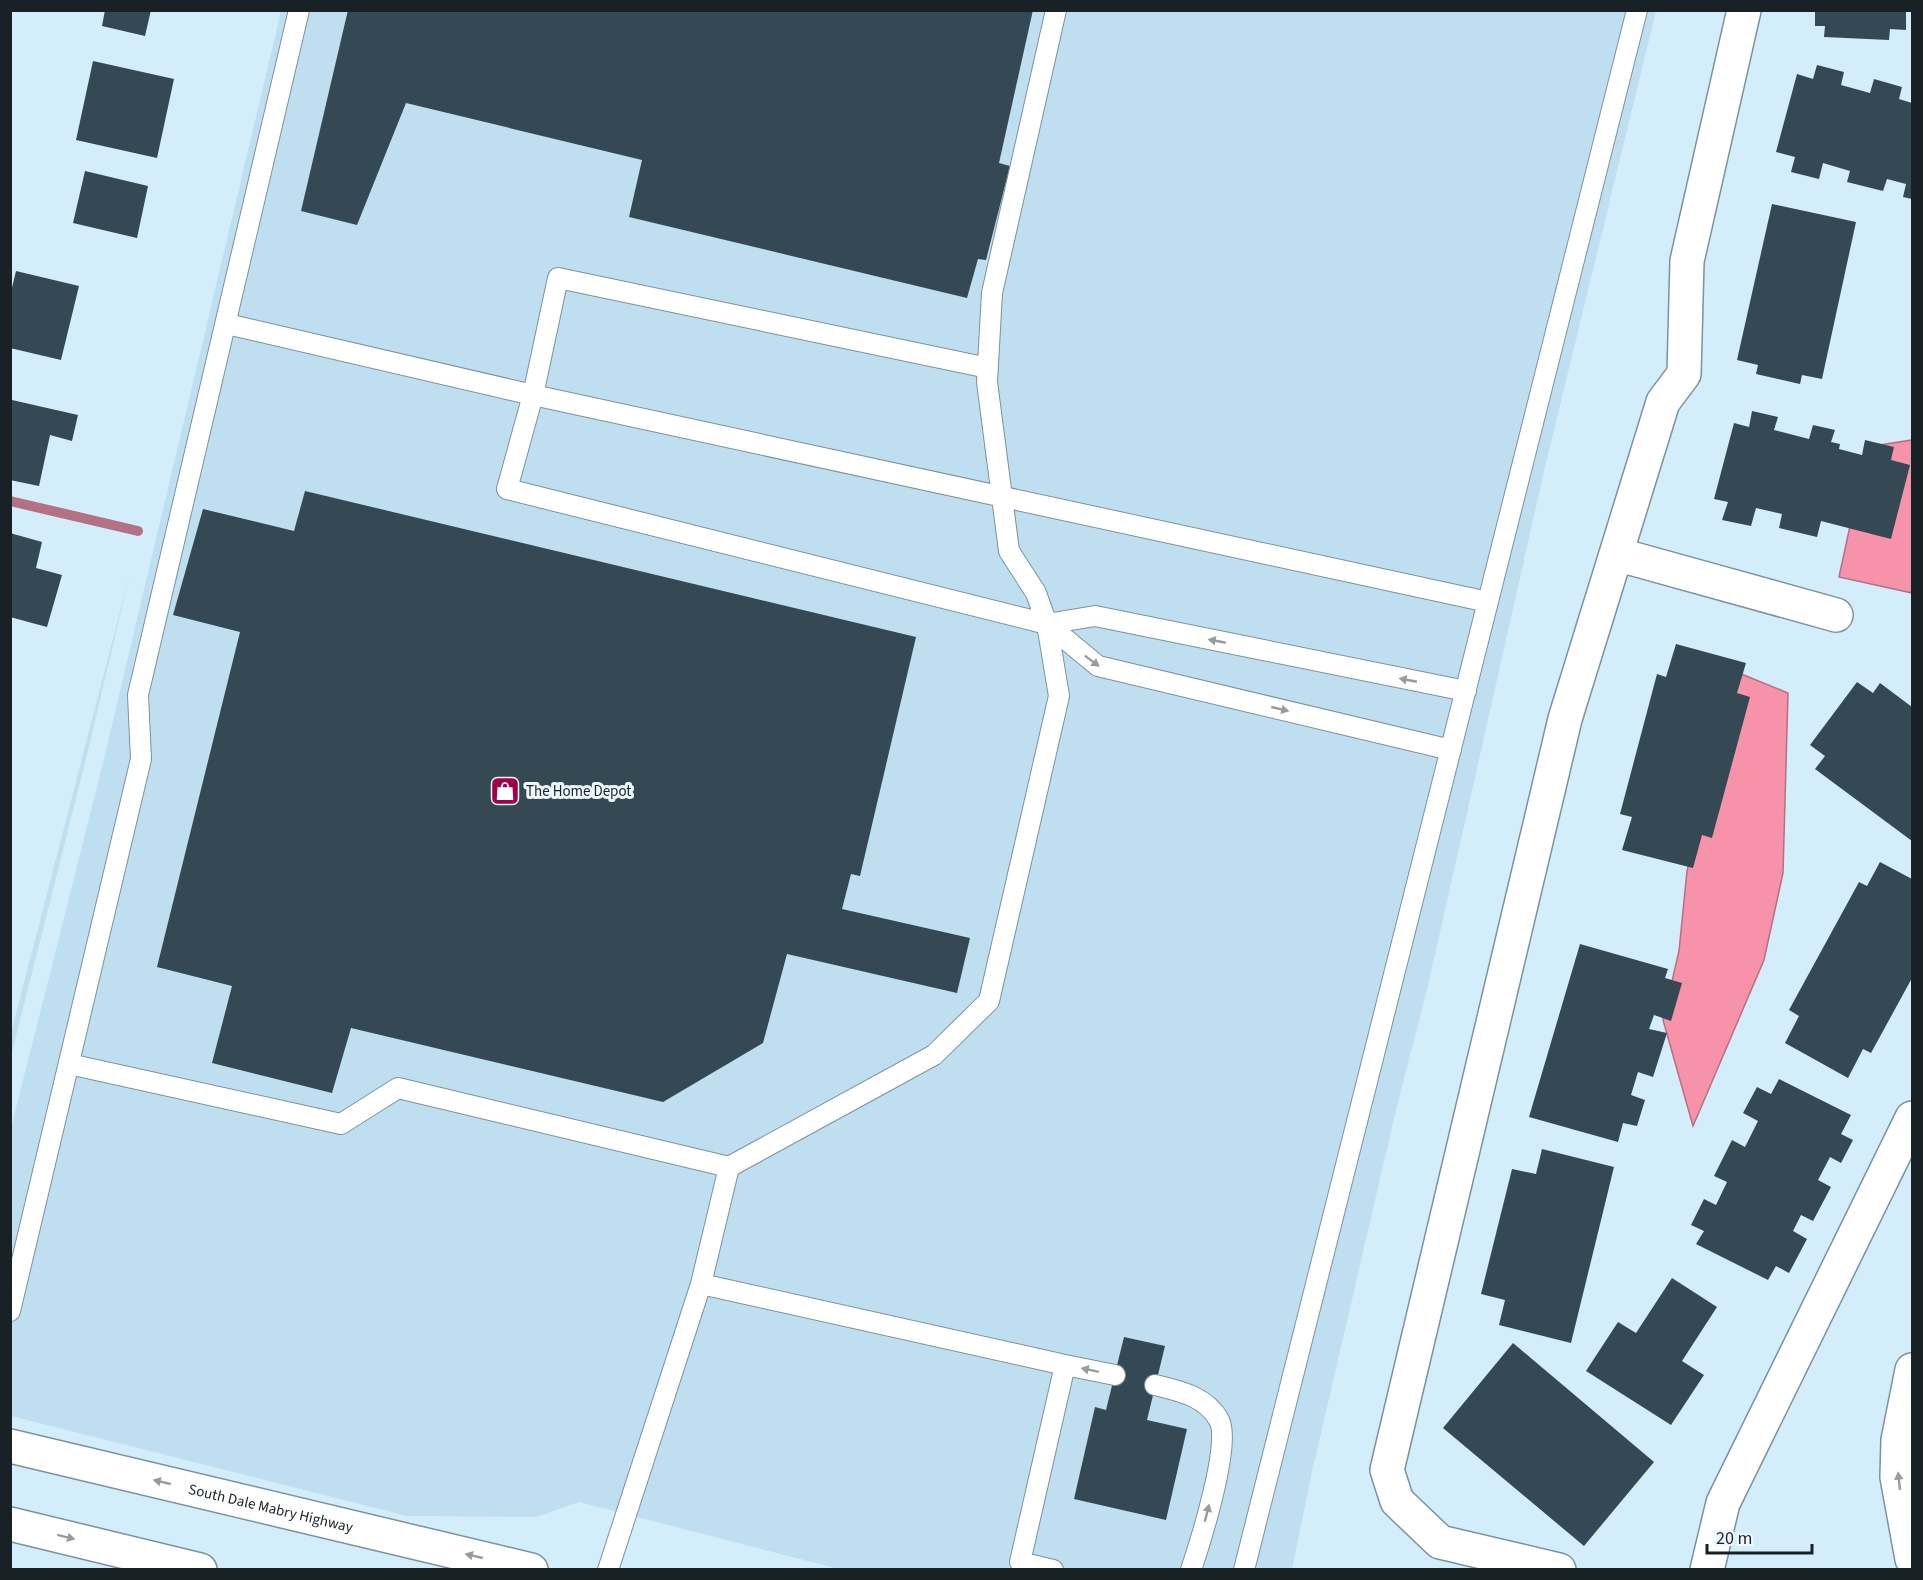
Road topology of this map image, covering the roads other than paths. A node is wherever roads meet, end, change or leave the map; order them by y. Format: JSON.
{"nodes":[{"id":1,"x":299,"y":10,"type":"edge"},
{"id":2,"x":1056,"y":10,"type":"edge"},
{"id":3,"x":1637,"y":10,"type":"edge"},
{"id":4,"x":1744,"y":10,"type":"edge"},
{"id":5,"x":227,"y":324,"type":"junction"},
{"id":6,"x":988,"y":368,"type":"junction"},
{"id":7,"x":533,"y":395,"type":"junction"},
{"id":8,"x":1001,"y":495,"type":"junction"},
{"id":9,"x":1616,"y":554,"type":"junction"},
{"id":10,"x":1488,"y":602,"type":"junction"},
{"id":11,"x":1836,"y":615,"type":"dead end"},
{"id":12,"x":1047,"y":624,"type":"junction"},
{"id":13,"x":1466,"y":692,"type":"junction"},
{"id":14,"x":1451,"y":750,"type":"junction"},
{"id":15,"x":69,"y":1064,"type":"junction"},
{"id":16,"x":1912,"y":1118,"type":"edge"},
{"id":17,"x":729,"y":1167,"type":"junction"},
{"id":18,"x":701,"y":1284,"type":"junction"},
{"id":19,"x":10,"y":1311,"type":"edge"},
{"id":20,"x":1065,"y":1365,"type":"junction"},
{"id":21,"x":1912,"y":1370,"type":"edge"},
{"id":22,"x":1115,"y":1375,"type":"dead end"},
{"id":23,"x":1155,"y":1385,"type":"dead end"},
{"id":24,"x":10,"y":1446,"type":"edge"},
{"id":25,"x":10,"y":1524,"type":"edge"},
{"id":26,"x":1912,"y":1559,"type":"edge"},
{"id":27,"x":120,"y":1560,"type":"edge"},
{"id":28,"x":200,"y":1569,"type":"edge"},
{"id":29,"x":531,"y":1569,"type":"edge"},
{"id":30,"x":608,"y":1569,"type":"edge"},
{"id":31,"x":1053,"y":1569,"type":"edge"},
{"id":32,"x":1191,"y":1569,"type":"edge"},
{"id":33,"x":1244,"y":1569,"type":"edge"},
{"id":34,"x":1559,"y":1569,"type":"edge"},
{"id":35,"x":1707,"y":1569,"type":"edge"}],
"edges":[{"from":1,"to":5,"type":"lane"},
{"from":2,"to":6,"type":"lane"},
{"from":3,"to":10,"type":"lane"},
{"from":4,"to":9,"type":"main road"},
{"from":5,"to":7,"type":"lane"},
{"from":5,"to":15,"type":"lane"},
{"from":6,"to":7,"type":"lane"},
{"from":6,"to":8,"type":"lane"},
{"from":7,"to":8,"type":"lane"},
{"from":7,"to":12,"type":"lane"},
{"from":8,"to":10,"type":"lane"},
{"from":8,"to":12,"type":"lane"},
{"from":9,"to":11,"type":"main road"},
{"from":9,"to":34,"type":"main road"},
{"from":10,"to":13,"type":"lane"},
{"from":13,"to":12,"type":"lane","one_way":true},
{"from":12,"to":14,"type":"lane","one_way":true},
{"from":12,"to":17,"type":"lane"},
{"from":13,"to":14,"type":"lane"},
{"from":14,"to":33,"type":"lane"},
{"from":15,"to":17,"type":"lane"},
{"from":15,"to":19,"type":"lane"},
{"from":16,"to":35,"type":"main road"},
{"from":17,"to":18,"type":"lane"},
{"from":18,"to":20,"type":"lane"},
{"from":18,"to":30,"type":"lane"},
{"from":22,"to":20,"type":"lane","one_way":true},
{"from":20,"to":31,"type":"lane"},
{"from":26,"to":21,"type":"main road","one_way":true},
{"from":32,"to":23,"type":"lane","one_way":true},
{"from":29,"to":24,"type":"main road","name":"South Dale Mabry Highway","one_way":true},
{"from":25,"to":27,"type":"main road","one_way":true},
{"from":27,"to":28,"type":"main road"}]}
